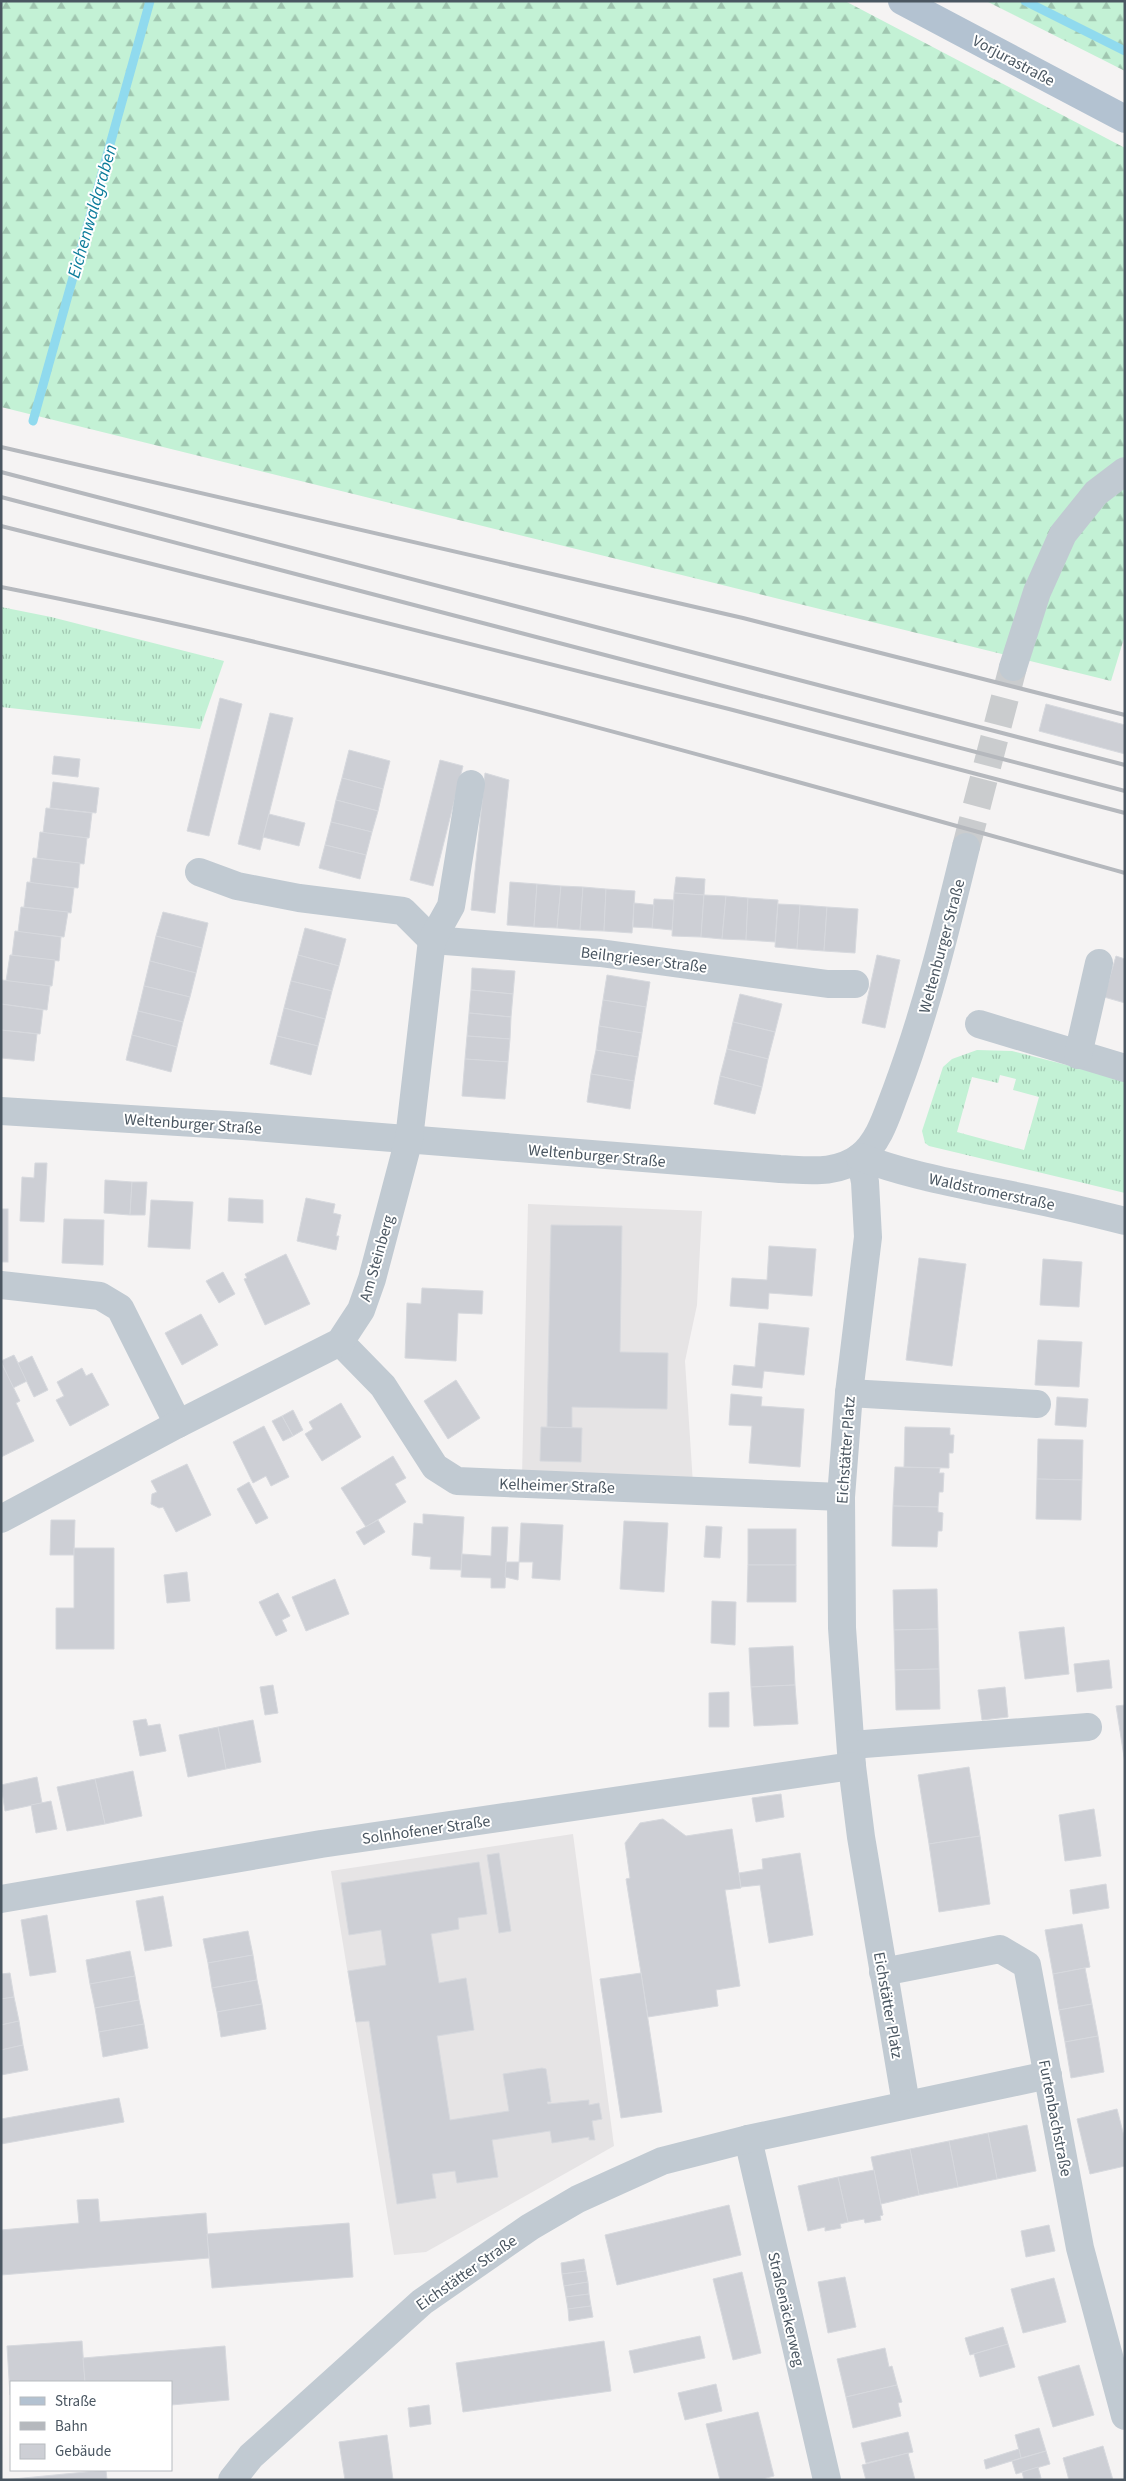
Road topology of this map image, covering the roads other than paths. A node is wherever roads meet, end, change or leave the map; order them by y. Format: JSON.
{"nodes":[{"id":1,"x":902,"y":1,"type":"edge"},
{"id":2,"x":1125,"y":118,"type":"edge"},
{"id":3,"x":1125,"y":471,"type":"edge"},
{"id":4,"x":1014,"y":667,"type":"tunnel mouth"},
{"id":5,"x":471,"y":784,"type":"dead end"},
{"id":6,"x":966,"y":846,"type":"tunnel mouth"},
{"id":7,"x":199,"y":872,"type":"dead end"},
{"id":8,"x":432,"y":940,"type":"junction"},
{"id":9,"x":1099,"y":963,"type":"dead end"},
{"id":10,"x":856,"y":984,"type":"dead end"},
{"id":11,"x":980,"y":1024,"type":"dead end"},
{"id":12,"x":1078,"y":1055,"type":"junction"},
{"id":13,"x":1125,"y":1068,"type":"edge"},
{"id":14,"x":1,"y":1111,"type":"edge"},
{"id":15,"x":409,"y":1139,"type":"junction"},
{"id":16,"x":860,"y":1157,"type":"junction"},
{"id":17,"x":1125,"y":1221,"type":"edge"},
{"id":18,"x":1,"y":1285,"type":"edge"},
{"id":19,"x":340,"y":1342,"type":"junction"},
{"id":20,"x":849,"y":1393,"type":"junction"},
{"id":21,"x":1037,"y":1404,"type":"dead end"},
{"id":22,"x":178,"y":1424,"type":"junction"},
{"id":23,"x":841,"y":1497,"type":"junction"},
{"id":24,"x":1,"y":1520,"type":"edge"},
{"id":25,"x":1088,"y":1727,"type":"dead end"},
{"id":26,"x":852,"y":1755,"type":"junction"},
{"id":27,"x":1,"y":1899,"type":"edge"},
{"id":28,"x":883,"y":1972,"type":"junction"},
{"id":29,"x":1048,"y":2075,"type":"junction"},
{"id":30,"x":906,"y":2104,"type":"junction"},
{"id":31,"x":748,"y":2139,"type":"junction"},
{"id":32,"x":1125,"y":2416,"type":"edge"},
{"id":33,"x":232,"y":2480,"type":"edge"},
{"id":34,"x":827,"y":2480,"type":"edge"}],
"edges":[{"from":1,"to":2,"type":"main road","name":"Vorjurastraße"},
{"from":3,"to":4,"type":"street"},
{"from":5,"to":8,"type":"street"},
{"from":6,"to":16,"type":"street","name":"Weltenburger Straße"},
{"from":7,"to":8,"type":"street"},
{"from":8,"to":10,"type":"street","name":"Beilngrieser Straße"},
{"from":8,"to":15,"type":"street"},
{"from":9,"to":12,"type":"street"},
{"from":11,"to":12,"type":"street"},
{"from":12,"to":13,"type":"street"},
{"from":14,"to":15,"type":"street","name":"Weltenburger Straße"},
{"from":15,"to":16,"type":"street","name":"Weltenburger Straße"},
{"from":15,"to":19,"type":"street","name":"Am Steinberg"},
{"from":16,"to":17,"type":"street","name":"Waldstromerstraße"},
{"from":16,"to":20,"type":"street","name":"Eichstätter Platz"},
{"from":18,"to":22,"type":"street"},
{"from":19,"to":22,"type":"street","name":"Am Steinberg"},
{"from":19,"to":23,"type":"street","name":"Kelheimer Straße"},
{"from":20,"to":21,"type":"street"},
{"from":20,"to":23,"type":"street","name":"Eichstätter Platz"},
{"from":22,"to":24,"type":"street","name":"Am Steinberg"},
{"from":23,"to":26,"type":"street","name":"Eichstätter Platz"},
{"from":25,"to":26,"type":"street"},
{"from":26,"to":27,"type":"street","name":"Solnhofener Straße"},
{"from":26,"to":28,"type":"street","name":"Eichstätter Platz"},
{"from":28,"to":29,"type":"street","name":"Furtenbachstraße"},
{"from":28,"to":30,"type":"street","name":"Eichstätter Platz"},
{"from":29,"to":30,"type":"street"},
{"from":29,"to":32,"type":"street","name":"Furtenbachstraße"},
{"from":30,"to":31,"type":"street"},
{"from":31,"to":33,"type":"street","name":"Eichstätter Straße"},
{"from":31,"to":34,"type":"street","name":"Straßenäckerweg"}]}
